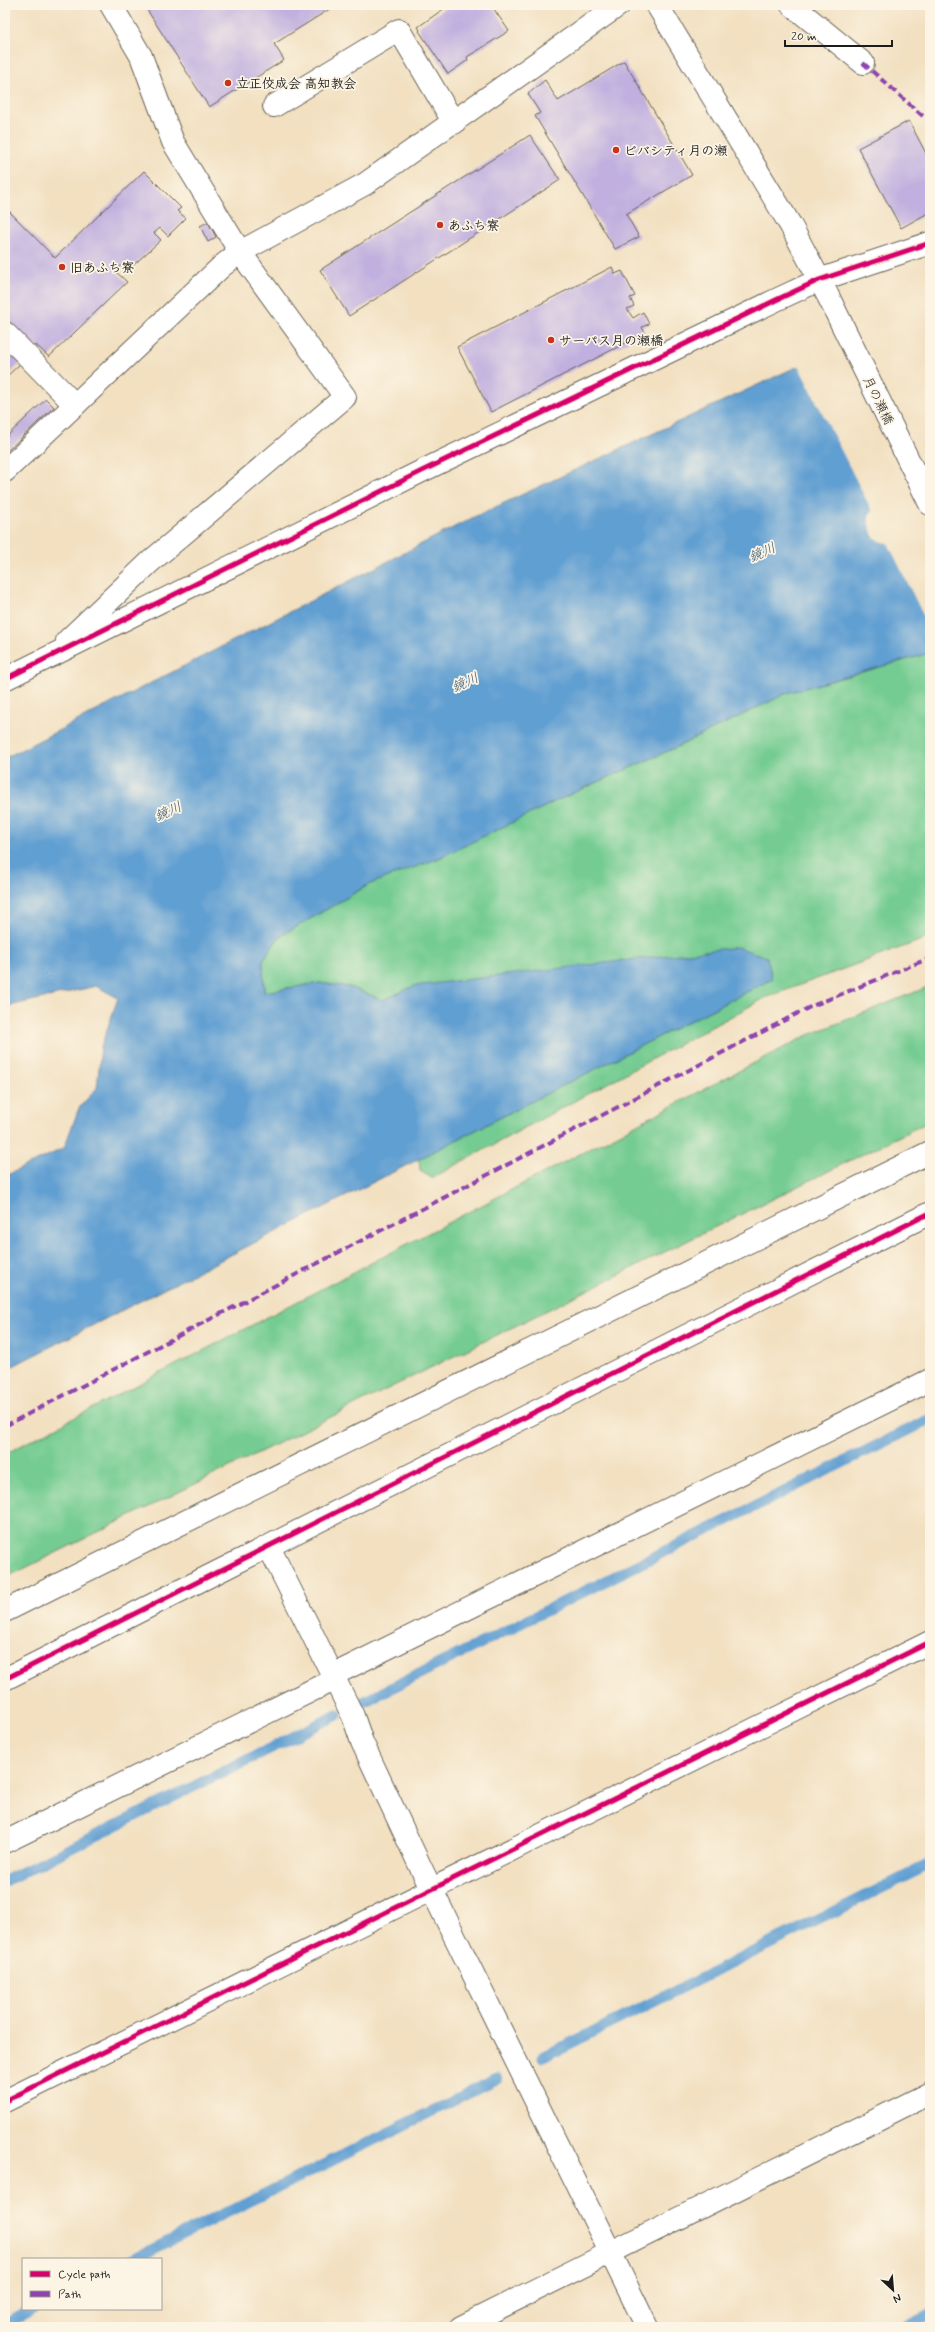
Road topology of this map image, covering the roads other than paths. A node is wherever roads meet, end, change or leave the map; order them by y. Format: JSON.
{"nodes":[{"id":1,"x":110,"y":5,"type":"edge"},
{"id":2,"x":619,"y":5,"type":"edge"},
{"id":3,"x":657,"y":5,"type":"edge"},
{"id":4,"x":792,"y":5,"type":"edge"},
{"id":5,"x":863,"y":63,"type":"dead end"},
{"id":6,"x":274,"y":106,"type":"dead end"},
{"id":7,"x":454,"y":122,"type":"junction"},
{"id":8,"x":930,"y":243,"type":"edge"},
{"id":9,"x":240,"y":252,"type":"junction"},
{"id":10,"x":824,"y":288,"type":"junction"},
{"id":11,"x":5,"y":333,"type":"edge"},
{"id":12,"x":75,"y":405,"type":"junction"},
{"id":13,"x":5,"y":471,"type":"edge"},
{"id":14,"x":930,"y":504,"type":"edge"},
{"id":15,"x":50,"y":657,"type":"junction"},
{"id":16,"x":5,"y":679,"type":"edge"},
{"id":17,"x":930,"y":1152,"type":"edge"},
{"id":18,"x":930,"y":1213,"type":"edge"},
{"id":19,"x":930,"y":1380,"type":"edge"},
{"id":20,"x":269,"y":1547,"type":"junction"},
{"id":21,"x":5,"y":1611,"type":"edge"},
{"id":22,"x":930,"y":1642,"type":"edge"},
{"id":23,"x":334,"y":1677,"type":"junction"},
{"id":24,"x":5,"y":1679,"type":"edge"},
{"id":25,"x":5,"y":1842,"type":"edge"},
{"id":26,"x":432,"y":1890,"type":"junction"},
{"id":27,"x":930,"y":2093,"type":"edge"},
{"id":28,"x":5,"y":2101,"type":"edge"},
{"id":29,"x":612,"y":2253,"type":"junction"},
{"id":30,"x":461,"y":2327,"type":"edge"},
{"id":31,"x":647,"y":2327,"type":"edge"}],
"edges":[{"from":1,"to":9,"type":"street"},
{"from":2,"to":7,"type":"street"},
{"from":3,"to":10,"type":"street","name":"月の瀬橋"},
{"from":4,"to":5,"type":"street"},
{"from":6,"to":7,"type":"street"},
{"from":7,"to":9,"type":"street"},
{"from":8,"to":10,"type":"street"},
{"from":9,"to":12,"type":"street"},
{"from":9,"to":15,"type":"street"},
{"from":10,"to":14,"type":"street","name":"月の瀬橋"},
{"from":10,"to":15,"type":"street"},
{"from":11,"to":12,"type":"street"},
{"from":12,"to":13,"type":"street"},
{"from":15,"to":16,"type":"street"},
{"from":17,"to":21,"type":"street"},
{"from":18,"to":20,"type":"street"},
{"from":19,"to":23,"type":"street"},
{"from":20,"to":23,"type":"street"},
{"from":20,"to":24,"type":"street"},
{"from":22,"to":26,"type":"street"},
{"from":23,"to":25,"type":"street"},
{"from":23,"to":26,"type":"street"},
{"from":26,"to":28,"type":"street"},
{"from":26,"to":29,"type":"street"},
{"from":27,"to":29,"type":"street"},
{"from":29,"to":30,"type":"street"},
{"from":29,"to":31,"type":"street"}]}
